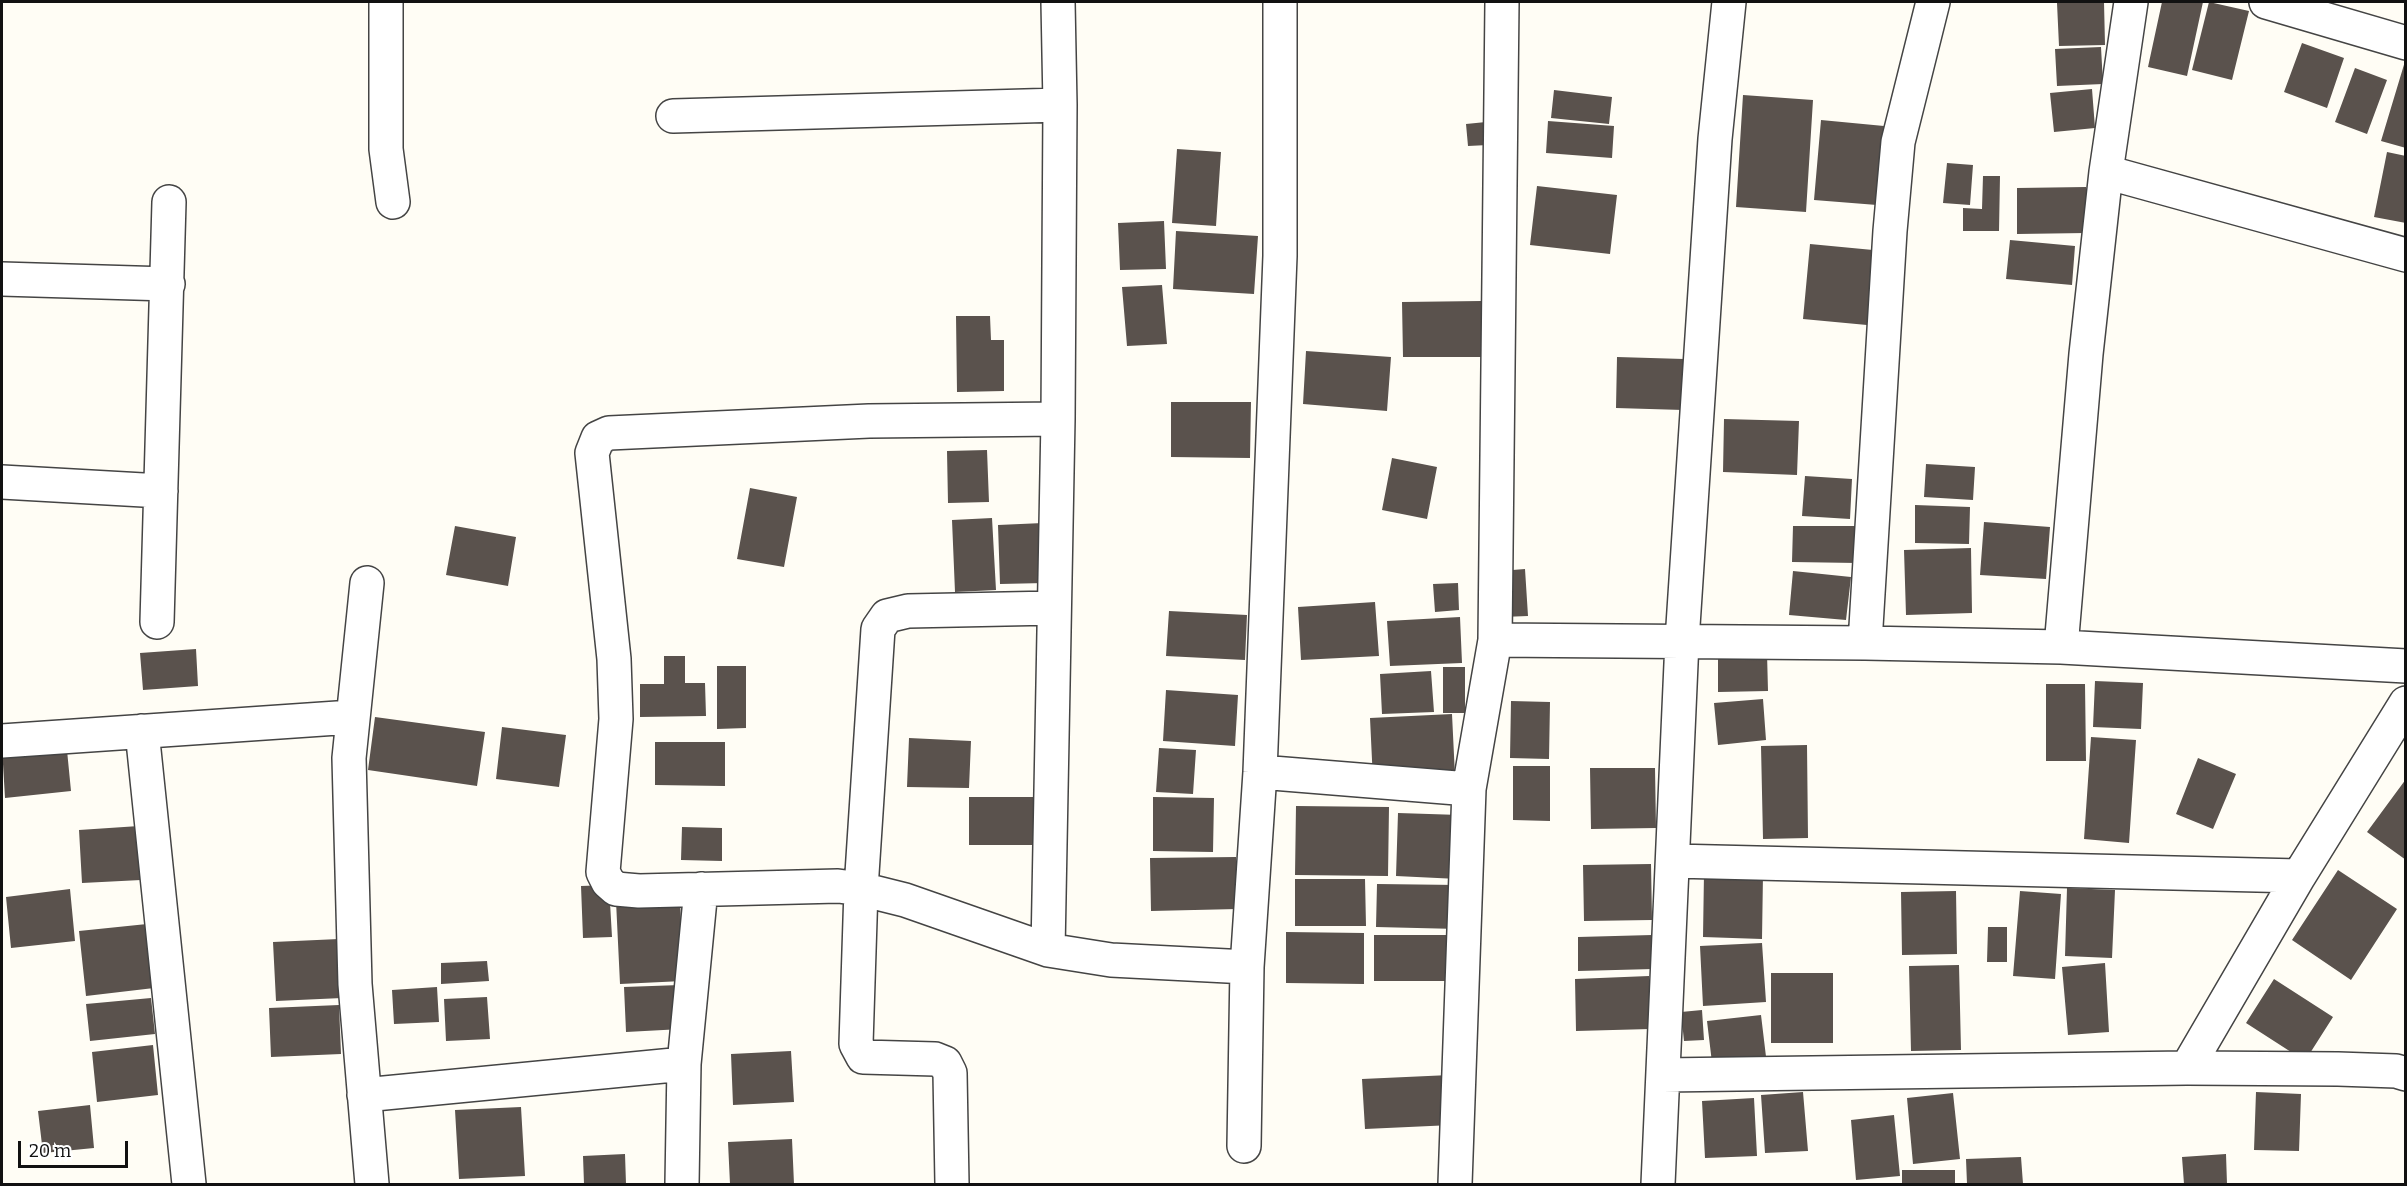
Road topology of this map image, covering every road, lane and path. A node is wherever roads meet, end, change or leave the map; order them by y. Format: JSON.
{"nodes":[{"id":1,"x":386,"y":2,"type":"edge"},
{"id":2,"x":1058,"y":2,"type":"edge"},
{"id":3,"x":1280,"y":2,"type":"edge"},
{"id":4,"x":1502,"y":2,"type":"edge"},
{"id":5,"x":1729,"y":2,"type":"edge"},
{"id":6,"x":1933,"y":2,"type":"edge"},
{"id":7,"x":2131,"y":2,"type":"edge"},
{"id":8,"x":2266,"y":2,"type":"edge"},
{"id":9,"x":2406,"y":42,"type":"edge"},
{"id":10,"x":1060,"y":105,"type":"junction"},
{"id":11,"x":673,"y":116,"type":"dead end"},
{"id":12,"x":2106,"y":172,"type":"junction"},
{"id":13,"x":169,"y":202,"type":"dead end"},
{"id":14,"x":393,"y":202,"type":"dead end"},
{"id":15,"x":2406,"y":255,"type":"edge"},
{"id":16,"x":2,"y":279,"type":"edge"},
{"id":17,"x":168,"y":284,"type":"junction"},
{"id":18,"x":1058,"y":419,"type":"junction"},
{"id":19,"x":2,"y":482,"type":"edge"},
{"id":20,"x":161,"y":491,"type":"junction"},
{"id":21,"x":367,"y":583,"type":"dead end"},
{"id":22,"x":1054,"y":608,"type":"junction"},
{"id":23,"x":157,"y":621,"type":"dead end"},
{"id":24,"x":1495,"y":640,"type":"junction"},
{"id":25,"x":1682,"y":641,"type":"junction"},
{"id":26,"x":1865,"y":643,"type":"junction"},
{"id":27,"x":2061,"y":647,"type":"junction"},
{"id":28,"x":2406,"y":666,"type":"edge"},
{"id":29,"x":2406,"y":703,"type":"edge"},
{"id":30,"x":352,"y":717,"type":"junction"},
{"id":31,"x":142,"y":731,"type":"junction"},
{"id":32,"x":2,"y":741,"type":"edge"},
{"id":33,"x":1260,"y":772,"type":"junction"},
{"id":34,"x":1469,"y":789,"type":"junction"},
{"id":35,"x":1673,"y":861,"type":"junction"},
{"id":36,"x":2299,"y":876,"type":"junction"},
{"id":37,"x":861,"y":889,"type":"junction"},
{"id":38,"x":701,"y":890,"type":"junction"},
{"id":39,"x":1048,"y":950,"type":"junction"},
{"id":40,"x":1247,"y":967,"type":"junction"},
{"id":41,"x":684,"y":1064,"type":"junction"},
{"id":42,"x":2187,"y":1068,"type":"junction"},
{"id":43,"x":2406,"y":1074,"type":"edge"},
{"id":44,"x":1663,"y":1075,"type":"junction"},
{"id":45,"x":364,"y":1095,"type":"junction"},
{"id":46,"x":1244,"y":1146,"type":"dead end"},
{"id":47,"x":189,"y":1185,"type":"edge"},
{"id":48,"x":372,"y":1185,"type":"edge"},
{"id":49,"x":682,"y":1185,"type":"edge"},
{"id":50,"x":952,"y":1185,"type":"edge"},
{"id":51,"x":1455,"y":1185,"type":"edge"},
{"id":52,"x":1658,"y":1185,"type":"edge"}],
"edges":[{"from":1,"to":14,"type":"street"},
{"from":2,"to":10,"type":"street"},
{"from":3,"to":33,"type":"street"},
{"from":4,"to":24,"type":"street"},
{"from":5,"to":25,"type":"street"},
{"from":6,"to":26,"type":"street"},
{"from":7,"to":12,"type":"street"},
{"from":8,"to":9,"type":"street"},
{"from":10,"to":11,"type":"street"},
{"from":10,"to":18,"type":"street"},
{"from":12,"to":15,"type":"street"},
{"from":12,"to":27,"type":"street"},
{"from":13,"to":17,"type":"street"},
{"from":16,"to":17,"type":"street"},
{"from":17,"to":20,"type":"street"},
{"from":18,"to":22,"type":"street"},
{"from":18,"to":38,"type":"street"},
{"from":19,"to":20,"type":"street"},
{"from":20,"to":23,"type":"street"},
{"from":21,"to":30,"type":"street"},
{"from":22,"to":37,"type":"street"},
{"from":22,"to":39,"type":"street"},
{"from":24,"to":25,"type":"street"},
{"from":24,"to":34,"type":"street"},
{"from":25,"to":26,"type":"street"},
{"from":25,"to":35,"type":"street"},
{"from":26,"to":27,"type":"street"},
{"from":27,"to":28,"type":"street"},
{"from":29,"to":36,"type":"street"},
{"from":30,"to":31,"type":"street"},
{"from":30,"to":45,"type":"street"},
{"from":31,"to":32,"type":"street"},
{"from":31,"to":47,"type":"street"},
{"from":33,"to":34,"type":"street"},
{"from":33,"to":40,"type":"street"},
{"from":34,"to":51,"type":"street"},
{"from":35,"to":36,"type":"street"},
{"from":35,"to":44,"type":"street"},
{"from":36,"to":42,"type":"street"},
{"from":37,"to":38,"type":"street"},
{"from":37,"to":39,"type":"street"},
{"from":37,"to":50,"type":"street"},
{"from":38,"to":41,"type":"street"},
{"from":39,"to":40,"type":"street"},
{"from":40,"to":46,"type":"street"},
{"from":41,"to":45,"type":"street"},
{"from":41,"to":49,"type":"street"},
{"from":42,"to":43,"type":"street"},
{"from":42,"to":44,"type":"street"},
{"from":44,"to":52,"type":"street"},
{"from":45,"to":48,"type":"street"}]}
